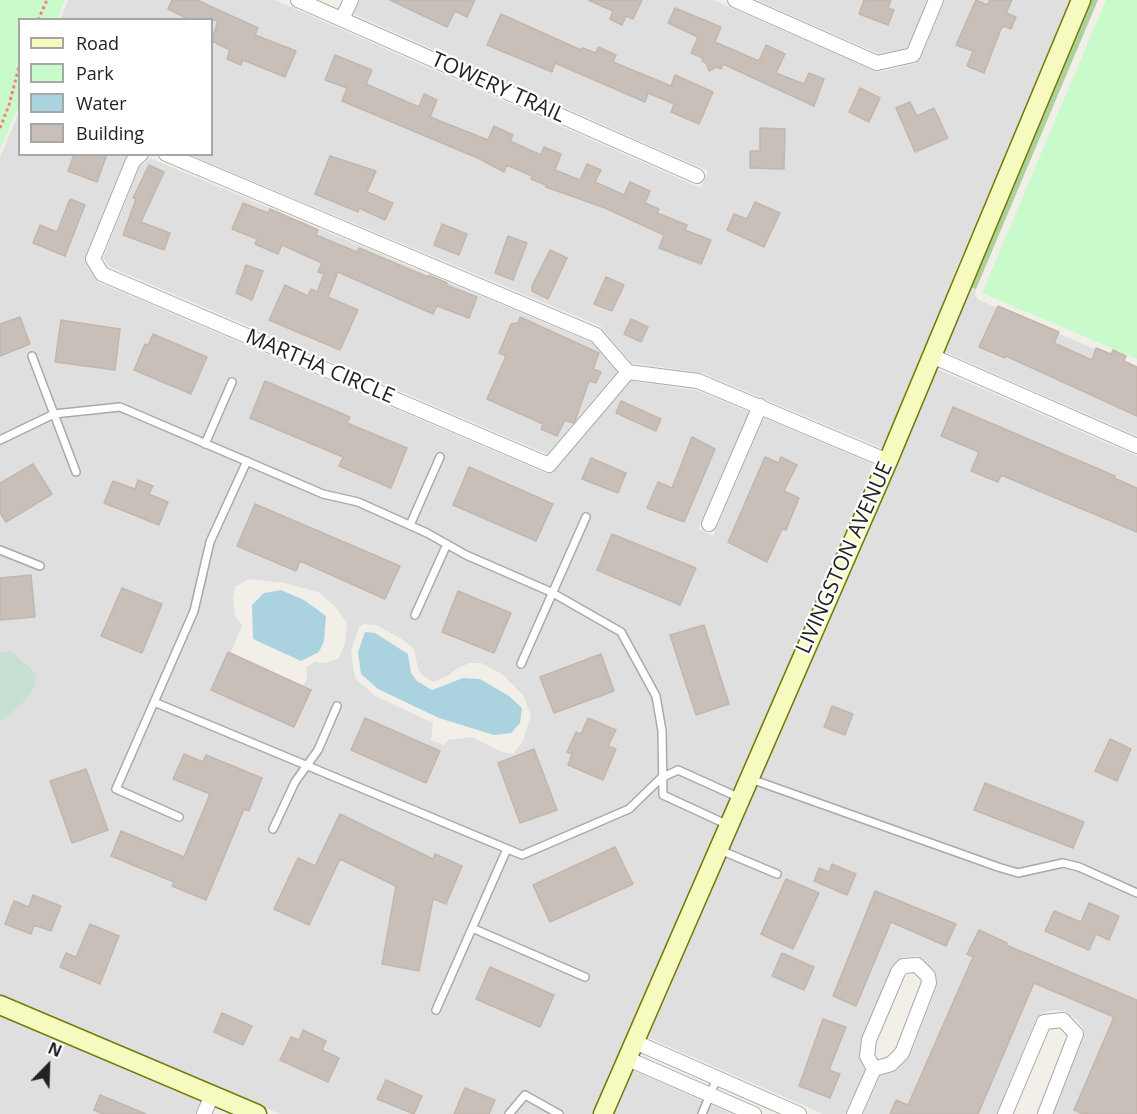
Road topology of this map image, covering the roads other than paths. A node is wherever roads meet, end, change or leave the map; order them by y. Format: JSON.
{"nodes":[{"id":1,"x":298,"y":0,"type":"edge"},
{"id":2,"x":351,"y":0,"type":"edge"},
{"id":3,"x":735,"y":0,"type":"edge"},
{"id":4,"x":936,"y":0,"type":"edge"},
{"id":5,"x":1081,"y":0,"type":"edge"},
{"id":6,"x":342,"y":19,"type":"junction"},
{"id":7,"x":139,"y":156,"type":"edge"},
{"id":8,"x":171,"y":156,"type":"edge"},
{"id":9,"x":697,"y":176,"type":"dead end"},
{"id":10,"x":32,"y":356,"type":"dead end"},
{"id":11,"x":932,"y":356,"type":"junction"},
{"id":12,"x":628,"y":372,"type":"junction"},
{"id":13,"x":232,"y":382,"type":"dead end"},
{"id":14,"x":760,"y":406,"type":"junction"},
{"id":15,"x":54,"y":414,"type":"junction"},
{"id":16,"x":0,"y":440,"type":"edge"},
{"id":17,"x":205,"y":444,"type":"junction"},
{"id":18,"x":1137,"y":446,"type":"edge"},
{"id":19,"x":440,"y":457,"type":"dead end"},
{"id":20,"x":246,"y":461,"type":"junction"},
{"id":21,"x":888,"y":461,"type":"junction"},
{"id":22,"x":76,"y":472,"type":"dead end"},
{"id":23,"x":586,"y":517,"type":"dead end"},
{"id":24,"x":709,"y":524,"type":"dead end"},
{"id":25,"x":410,"y":525,"type":"junction"},
{"id":26,"x":447,"y":544,"type":"junction"},
{"id":27,"x":0,"y":550,"type":"edge"},
{"id":28,"x":40,"y":566,"type":"dead end"},
{"id":29,"x":551,"y":592,"type":"junction"},
{"id":30,"x":415,"y":615,"type":"dead end"},
{"id":31,"x":521,"y":664,"type":"dead end"},
{"id":32,"x":154,"y":702,"type":"junction"},
{"id":33,"x":337,"y":706,"type":"dead end"},
{"id":34,"x":307,"y":765,"type":"junction"},
{"id":35,"x":661,"y":778,"type":"junction"},
{"id":36,"x":749,"y":778,"type":"junction"},
{"id":37,"x":740,"y":798,"type":"junction"},
{"id":38,"x":179,"y":817,"type":"dead end"},
{"id":39,"x":729,"y":825,"type":"junction"},
{"id":40,"x":273,"y":829,"type":"dead end"},
{"id":41,"x":507,"y":849,"type":"junction"},
{"id":42,"x":718,"y":849,"type":"junction"},
{"id":43,"x":777,"y":874,"type":"dead end"},
{"id":44,"x":1137,"y":893,"type":"edge"},
{"id":45,"x":472,"y":928,"type":"junction"},
{"id":46,"x":585,"y":977,"type":"dead end"},
{"id":47,"x":0,"y":1005,"type":"edge"},
{"id":48,"x":436,"y":1010,"type":"dead end"},
{"id":49,"x":631,"y":1050,"type":"junction"},
{"id":50,"x":874,"y":1069,"type":"junction"},
{"id":51,"x":717,"y":1078,"type":"junction"},
{"id":52,"x":212,"y":1095,"type":"junction"},
{"id":53,"x":710,"y":1095,"type":"junction"},
{"id":54,"x":204,"y":1114,"type":"edge"},
{"id":55,"x":257,"y":1114,"type":"edge"},
{"id":56,"x":509,"y":1114,"type":"edge"},
{"id":57,"x":559,"y":1114,"type":"edge"},
{"id":58,"x":603,"y":1114,"type":"edge"},
{"id":59,"x":702,"y":1114,"type":"edge"},
{"id":60,"x":754,"y":1114,"type":"edge"},
{"id":61,"x":799,"y":1114,"type":"edge"},
{"id":62,"x":854,"y":1114,"type":"edge"},
{"id":63,"x":1005,"y":1114,"type":"edge"},
{"id":64,"x":1045,"y":1114,"type":"edge"}],
"edges":[{"from":1,"to":6,"type":"street","name":"TOWERY TRAIL"},
{"from":2,"to":6,"type":"street"},
{"from":3,"to":4,"type":"street"},
{"from":5,"to":11,"type":"street","name":"LIVINGSTON AVENUE"},
{"from":6,"to":9,"type":"street","name":"TOWERY TRAIL"},
{"from":7,"to":12,"type":"street","name":"MARTHA CIRCLE"},
{"from":8,"to":12,"type":"street"},
{"from":10,"to":15,"type":"lane"},
{"from":11,"to":18,"type":"street"},
{"from":11,"to":21,"type":"street","name":"LIVINGSTON AVENUE"},
{"from":12,"to":14,"type":"street"},
{"from":13,"to":17,"type":"lane"},
{"from":14,"to":21,"type":"street"},
{"from":14,"to":24,"type":"street"},
{"from":15,"to":16,"type":"lane"},
{"from":15,"to":17,"type":"lane"},
{"from":15,"to":22,"type":"lane"},
{"from":17,"to":20,"type":"lane"},
{"from":19,"to":25,"type":"lane"},
{"from":20,"to":25,"type":"lane"},
{"from":20,"to":32,"type":"lane"},
{"from":21,"to":36,"type":"street","name":"LIVINGSTON AVENUE"},
{"from":23,"to":29,"type":"lane"},
{"from":25,"to":26,"type":"lane"},
{"from":26,"to":29,"type":"lane"},
{"from":26,"to":30,"type":"lane"},
{"from":27,"to":28,"type":"lane"},
{"from":29,"to":31,"type":"lane"},
{"from":29,"to":35,"type":"lane"},
{"from":32,"to":34,"type":"lane"},
{"from":32,"to":38,"type":"lane"},
{"from":33,"to":34,"type":"lane"},
{"from":34,"to":40,"type":"lane"},
{"from":34,"to":41,"type":"lane"},
{"from":35,"to":37,"type":"lane"},
{"from":35,"to":39,"type":"lane"},
{"from":35,"to":41,"type":"lane"},
{"from":36,"to":37,"type":"street","name":"LIVINGSTON AVENUE"},
{"from":36,"to":44,"type":"lane"},
{"from":37,"to":39,"type":"street","name":"LIVINGSTON AVENUE"},
{"from":39,"to":42,"type":"street","name":"LIVINGSTON AVENUE"},
{"from":41,"to":45,"type":"lane"},
{"from":42,"to":43,"type":"lane"},
{"from":42,"to":49,"type":"street","name":"LIVINGSTON AVENUE"},
{"from":45,"to":46,"type":"lane"},
{"from":45,"to":48,"type":"lane"},
{"from":47,"to":52,"type":"street"},
{"from":49,"to":51,"type":"street"},
{"from":49,"to":53,"type":"street"},
{"from":49,"to":58,"type":"street","name":"LIVINGSTON AVENUE"},
{"from":50,"to":50,"type":"street"},
{"from":50,"to":62,"type":"street"},
{"from":51,"to":53,"type":"lane"},
{"from":51,"to":61,"type":"street"},
{"from":52,"to":54,"type":"street"},
{"from":52,"to":55,"type":"street"},
{"from":53,"to":59,"type":"lane"},
{"from":53,"to":60,"type":"street"},
{"from":56,"to":57,"type":"lane"},
{"from":63,"to":64,"type":"street"}]}
